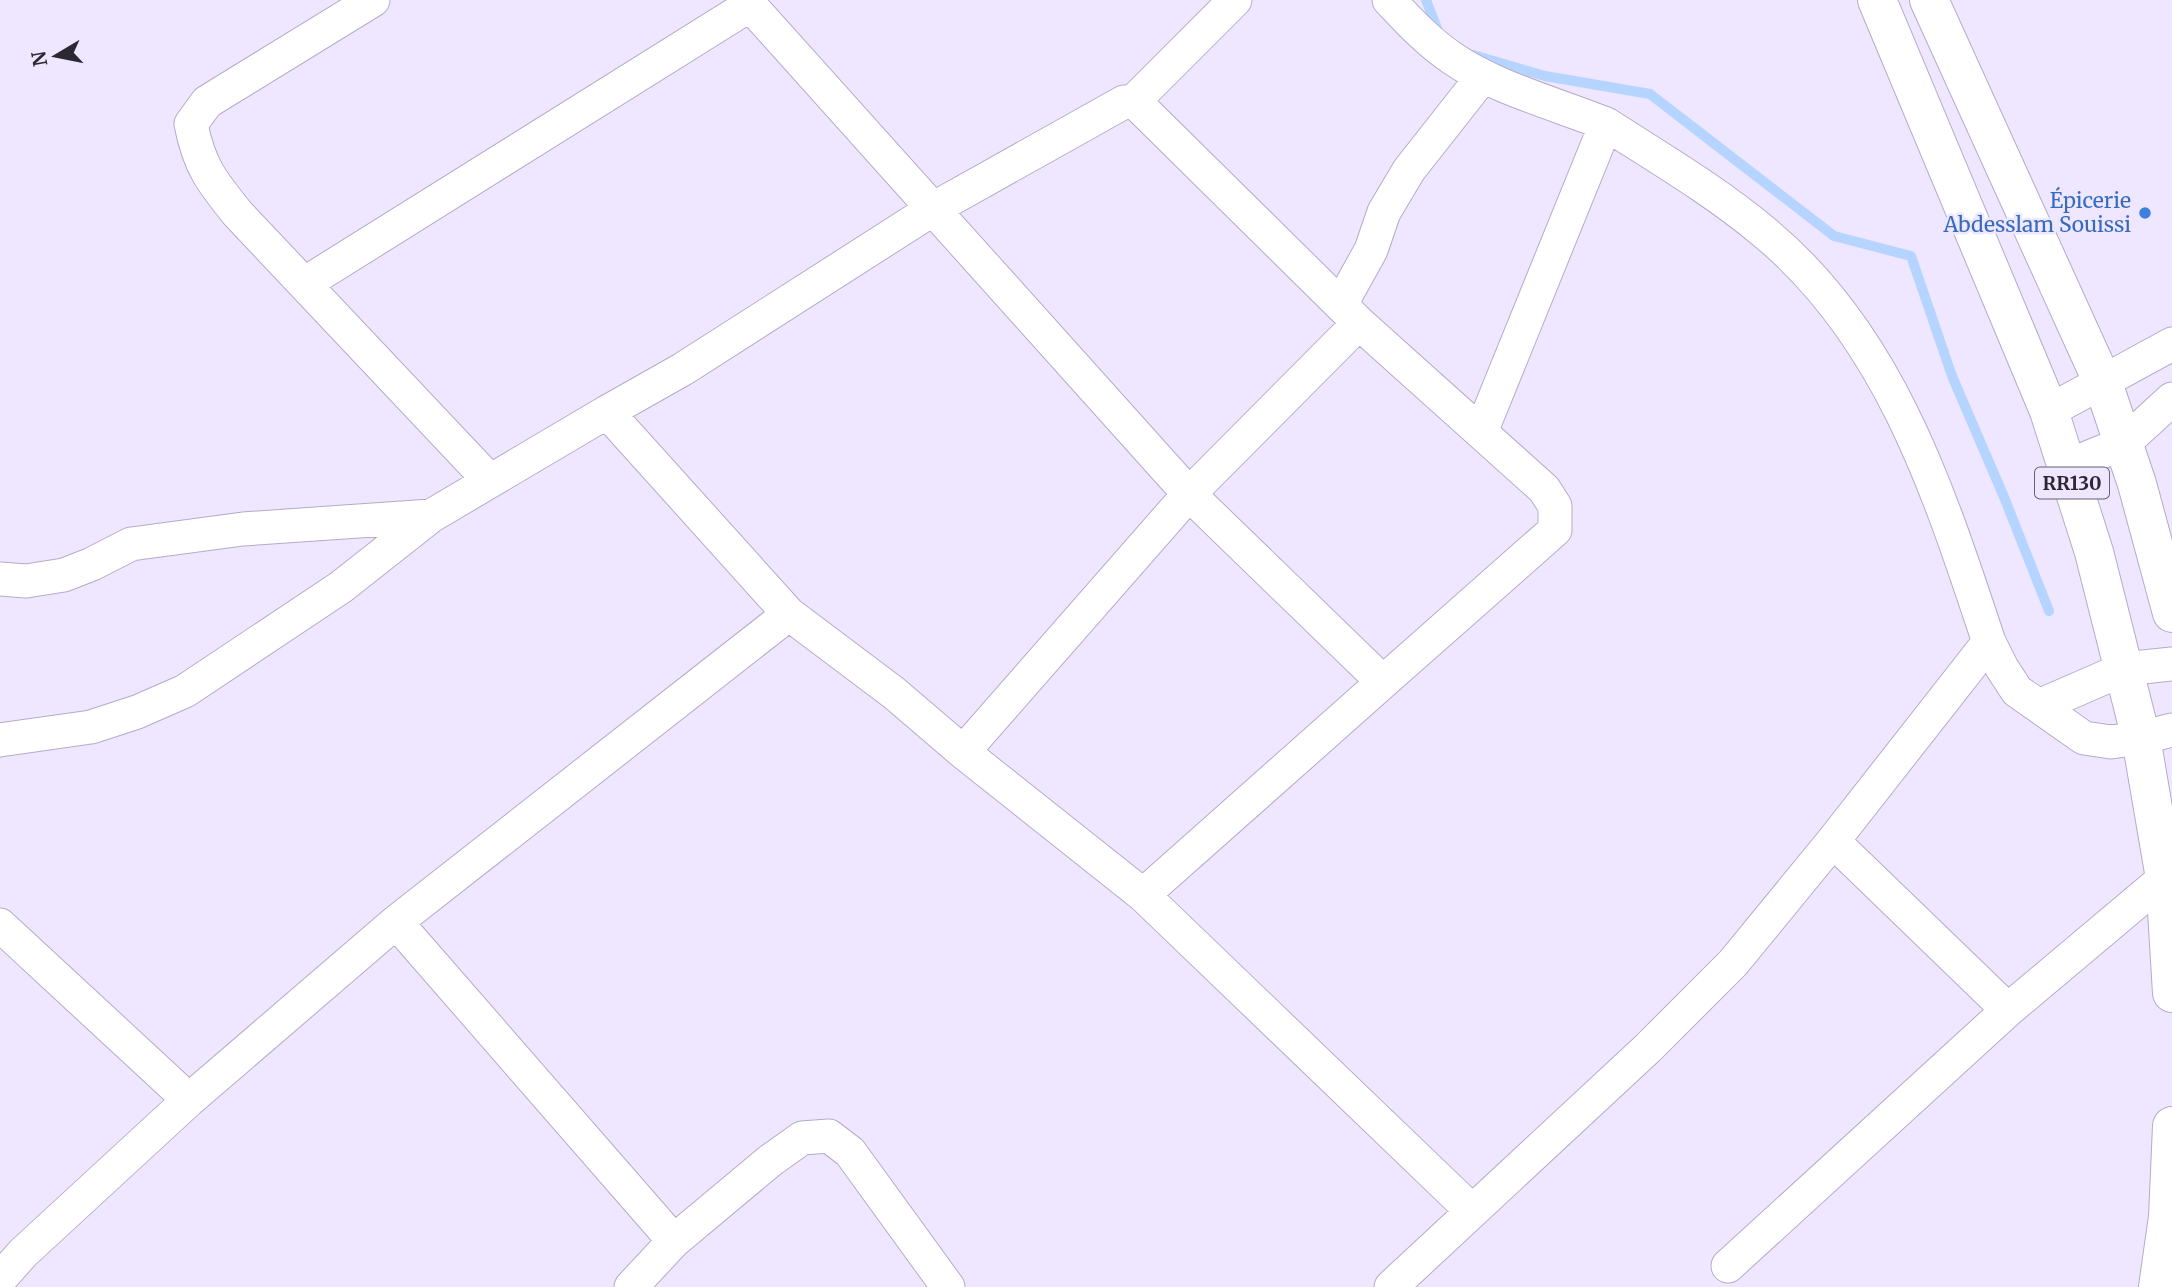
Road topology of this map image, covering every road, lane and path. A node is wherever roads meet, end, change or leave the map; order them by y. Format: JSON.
{"nodes":[{"id":1,"x":373,"y":0,"type":"edge"},
{"id":2,"x":1235,"y":0,"type":"edge"},
{"id":3,"x":1389,"y":0,"type":"edge"},
{"id":4,"x":1877,"y":0,"type":"edge"},
{"id":5,"x":1928,"y":0,"type":"edge"},
{"id":6,"x":748,"y":2,"type":"edge"},
{"id":7,"x":1483,"y":76,"type":"junction"},
{"id":8,"x":1134,"y":101,"type":"junction"},
{"id":9,"x":1606,"y":124,"type":"junction"},
{"id":10,"x":933,"y":209,"type":"junction"},
{"id":11,"x":304,"y":284,"type":"junction"},
{"id":12,"x":1350,"y":314,"type":"junction"},
{"id":13,"x":2172,"y":344,"type":"edge"},
{"id":14,"x":2103,"y":383,"type":"junction"},
{"id":15,"x":2172,"y":399,"type":"edge"},
{"id":16,"x":2049,"y":411,"type":"junction"},
{"id":17,"x":607,"y":412,"type":"junction"},
{"id":18,"x":1481,"y":432,"type":"junction"},
{"id":19,"x":2124,"y":443,"type":"junction"},
{"id":20,"x":2067,"y":466,"type":"junction"},
{"id":21,"x":490,"y":481,"type":"junction"},
{"id":22,"x":1189,"y":494,"type":"junction"},
{"id":23,"x":431,"y":516,"type":"junction"},
{"id":24,"x":0,"y":579,"type":"edge"},
{"id":25,"x":2172,"y":613,"type":"edge"},
{"id":26,"x":789,"y":614,"type":"junction"},
{"id":27,"x":1989,"y":642,"type":"junction"},
{"id":28,"x":2172,"y":664,"type":"edge"},
{"id":29,"x":2124,"y":669,"type":"junction"},
{"id":30,"x":1383,"y":682,"type":"junction"},
{"id":31,"x":2039,"y":706,"type":"junction"},
{"id":32,"x":2156,"y":734,"type":"edge"},
{"id":33,"x":0,"y":740,"type":"edge"},
{"id":34,"x":963,"y":752,"type":"junction"},
{"id":35,"x":1833,"y":841,"type":"junction"},
{"id":36,"x":2165,"y":878,"type":"junction"},
{"id":37,"x":1143,"y":895,"type":"junction"},
{"id":38,"x":396,"y":922,"type":"junction"},
{"id":39,"x":0,"y":925,"type":"edge"},
{"id":40,"x":2172,"y":993,"type":"edge"},
{"id":41,"x":2008,"y":1010,"type":"junction"},
{"id":42,"x":188,"y":1100,"type":"junction"},
{"id":43,"x":2172,"y":1126,"type":"edge"},
{"id":44,"x":1472,"y":1210,"type":"junction"},
{"id":45,"x":674,"y":1241,"type":"junction"},
{"id":46,"x":1728,"y":1266,"type":"dead end"},
{"id":47,"x":0,"y":1279,"type":"edge"},
{"id":48,"x":631,"y":1287,"type":"edge"},
{"id":49,"x":948,"y":1287,"type":"edge"},
{"id":50,"x":1391,"y":1287,"type":"edge"},
{"id":51,"x":2158,"y":1287,"type":"edge"}],
"edges":[{"from":1,"to":11,"type":"street"},
{"from":2,"to":8,"type":"street"},
{"from":3,"to":7,"type":"street"},
{"from":4,"to":16,"type":"highway","number":"RR130"},
{"from":5,"to":14,"type":"highway","number":"RR130"},
{"from":6,"to":10,"type":"street"},
{"from":6,"to":11,"type":"street"},
{"from":7,"to":9,"type":"street"},
{"from":7,"to":12,"type":"street"},
{"from":8,"to":10,"type":"street"},
{"from":8,"to":12,"type":"street"},
{"from":9,"to":18,"type":"street"},
{"from":9,"to":27,"type":"street"},
{"from":10,"to":17,"type":"street"},
{"from":10,"to":22,"type":"street"},
{"from":11,"to":21,"type":"street"},
{"from":12,"to":18,"type":"street"},
{"from":12,"to":22,"type":"street"},
{"from":13,"to":14,"type":"street"},
{"from":14,"to":16,"type":"street"},
{"from":14,"to":19,"type":"highway","number":"RR130"},
{"from":15,"to":19,"type":"street"},
{"from":16,"to":20,"type":"highway","number":"RR130"},
{"from":17,"to":21,"type":"street"},
{"from":17,"to":26,"type":"street"},
{"from":18,"to":30,"type":"street"},
{"from":19,"to":20,"type":"street"},
{"from":19,"to":25,"type":"highway","number":"RR130"},
{"from":20,"to":29,"type":"highway","number":"RR130"},
{"from":21,"to":23,"type":"street"},
{"from":22,"to":30,"type":"street"},
{"from":22,"to":34,"type":"street"},
{"from":23,"to":24,"type":"street"},
{"from":23,"to":33,"type":"street"},
{"from":26,"to":34,"type":"street"},
{"from":26,"to":38,"type":"street"},
{"from":27,"to":31,"type":"street"},
{"from":27,"to":35,"type":"street"},
{"from":28,"to":29,"type":"street"},
{"from":29,"to":31,"type":"street"},
{"from":29,"to":32,"type":"highway","number":"RR130"},
{"from":30,"to":37,"type":"street"},
{"from":31,"to":32,"type":"street"},
{"from":32,"to":36,"type":"highway","number":"RR130"},
{"from":34,"to":37,"type":"street"},
{"from":35,"to":41,"type":"street"},
{"from":35,"to":44,"type":"street"},
{"from":36,"to":40,"type":"highway","number":"RR130"},
{"from":36,"to":41,"type":"street"},
{"from":37,"to":44,"type":"street"},
{"from":38,"to":42,"type":"street"},
{"from":38,"to":45,"type":"street"},
{"from":39,"to":42,"type":"street"},
{"from":41,"to":46,"type":"street"},
{"from":42,"to":47,"type":"street"},
{"from":43,"to":51,"type":"highway"},
{"from":44,"to":50,"type":"street"},
{"from":45,"to":48,"type":"street"},
{"from":45,"to":49,"type":"street"}]}
